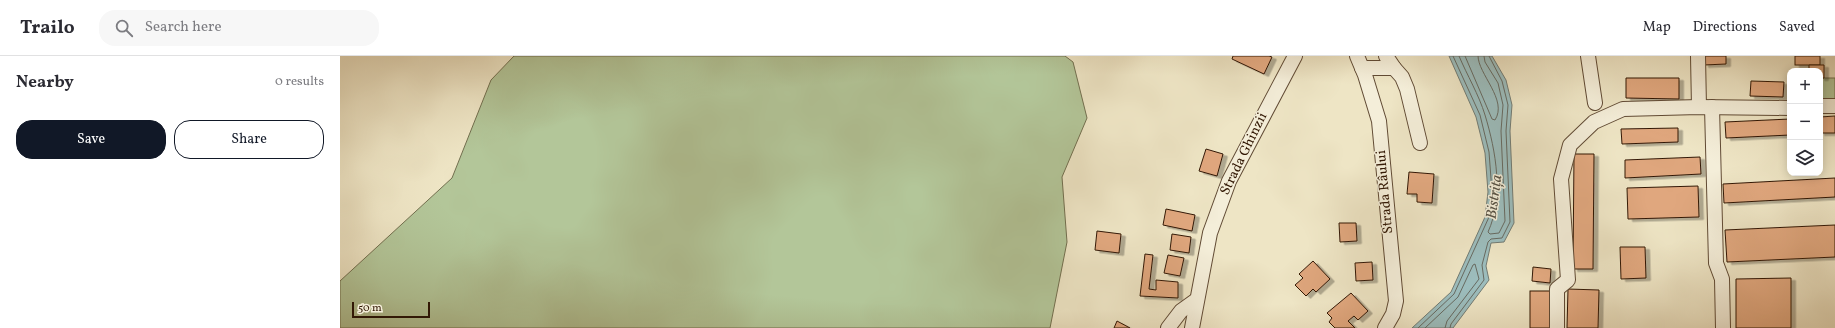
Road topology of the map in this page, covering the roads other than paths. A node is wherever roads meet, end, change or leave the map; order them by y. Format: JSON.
{"nodes":[{"id":1,"x":1295,"y":56,"type":"edge"},
{"id":2,"x":1588,"y":56,"type":"edge"},
{"id":3,"x":1698,"y":56,"type":"edge"},
{"id":4,"x":1360,"y":62,"type":"edge"},
{"id":5,"x":1390,"y":62,"type":"edge"},
{"id":6,"x":1595,"y":103,"type":"dead end"},
{"id":7,"x":1823,"y":106,"type":"edge"},
{"id":8,"x":1835,"y":106,"type":"edge"},
{"id":9,"x":1706,"y":107,"type":"junction"},
{"id":10,"x":1787,"y":108,"type":"edge"},
{"id":11,"x":1420,"y":143,"type":"dead end"},
{"id":12,"x":1196,"y":301,"type":"junction"},
{"id":13,"x":1168,"y":328,"type":"edge"},
{"id":14,"x":1192,"y":328,"type":"edge"},
{"id":15,"x":1385,"y":328,"type":"edge"},
{"id":16,"x":1557,"y":328,"type":"edge"},
{"id":17,"x":1723,"y":328,"type":"edge"}],
"edges":[{"from":1,"to":12,"type":"street","name":"Strada Ghinzii"},
{"from":2,"to":6,"type":"street"},
{"from":3,"to":9,"type":"street"},
{"from":4,"to":5,"type":"street"},
{"from":4,"to":15,"type":"street","name":"Strada Râului"},
{"from":5,"to":11,"type":"street"},
{"from":7,"to":8,"type":"street"},
{"from":9,"to":10,"type":"street"},
{"from":9,"to":16,"type":"street"},
{"from":9,"to":17,"type":"street"},
{"from":12,"to":13,"type":"street"},
{"from":12,"to":14,"type":"street","name":"Strada Ghinzii"}]}
